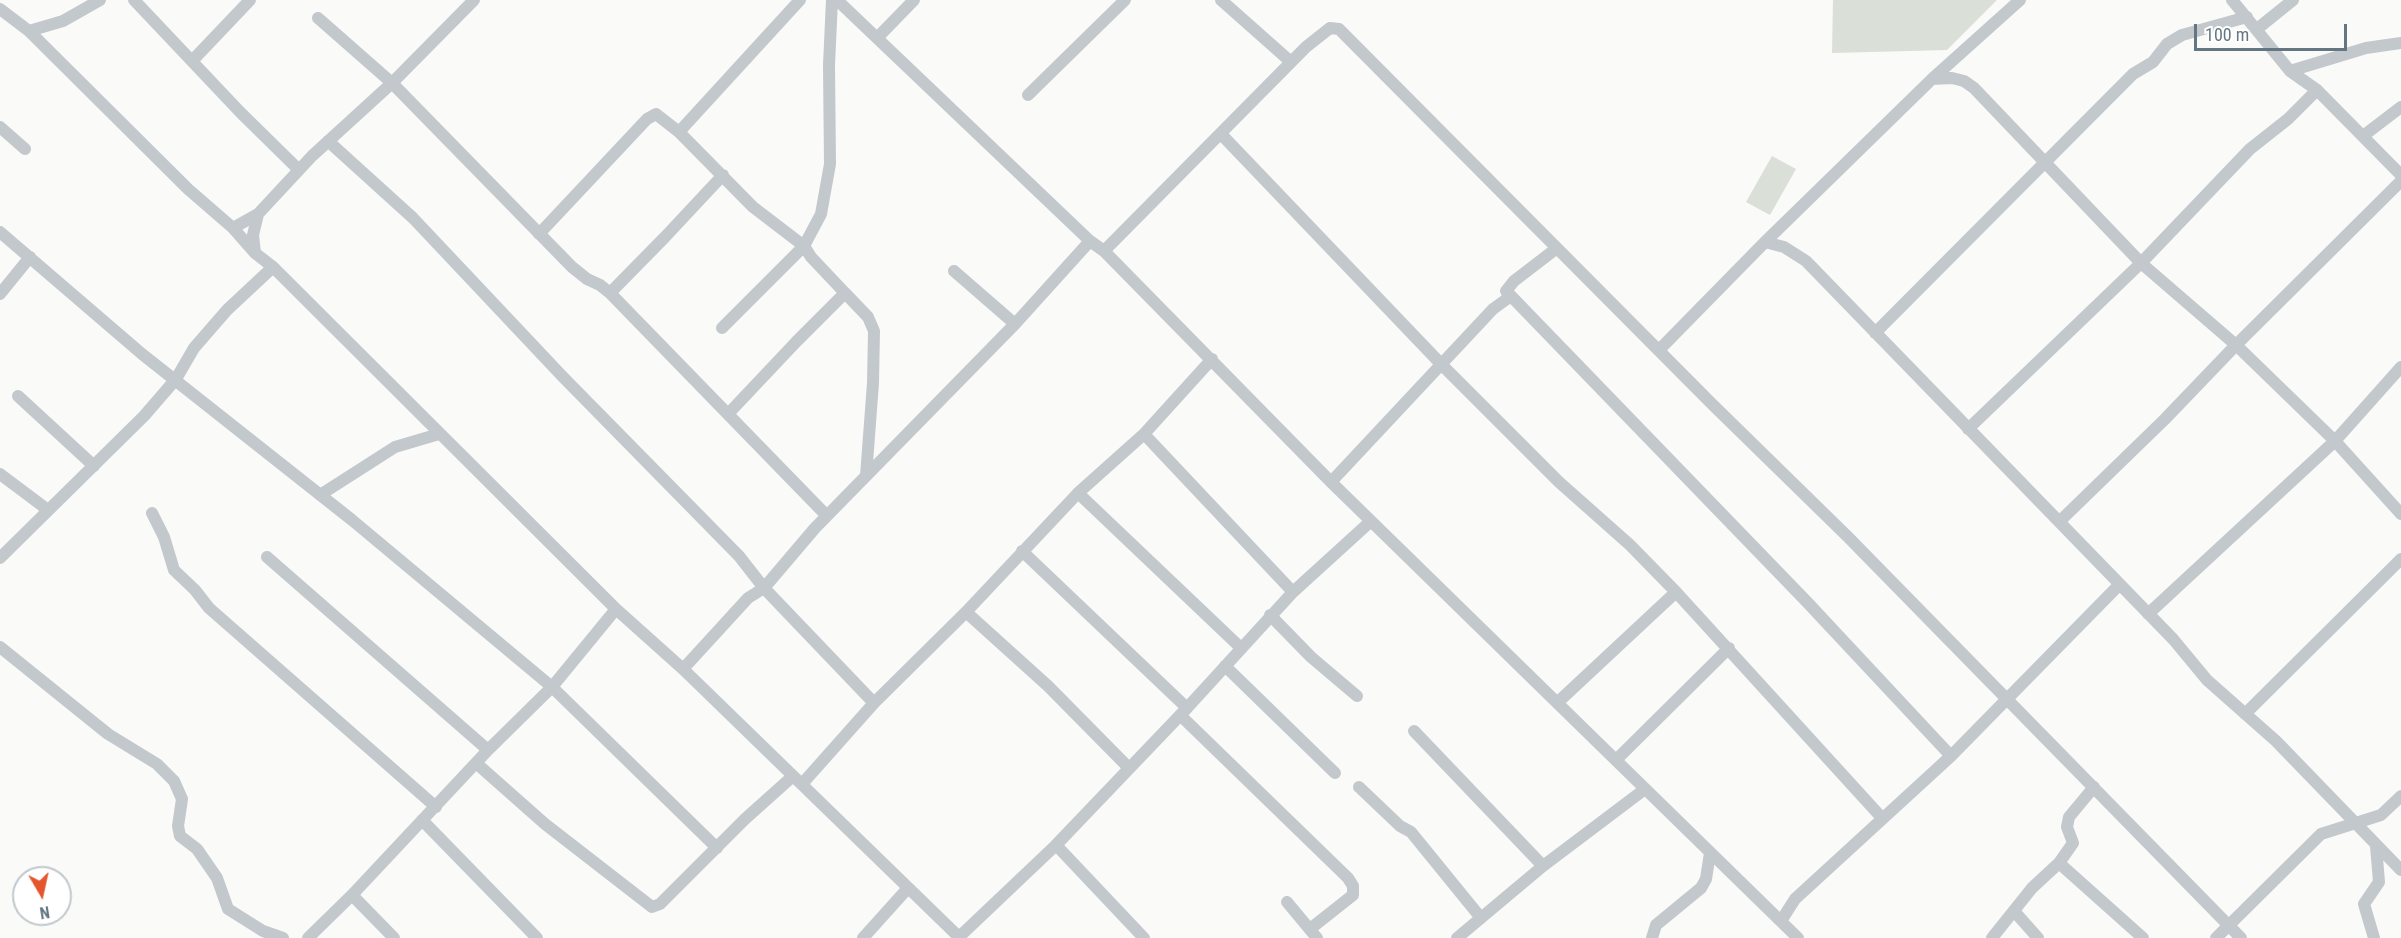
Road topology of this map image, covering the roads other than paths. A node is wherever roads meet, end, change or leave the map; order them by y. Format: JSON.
{"nodes":[{"id":1,"x":100,"y":0,"type":"edge"},
{"id":2,"x":134,"y":0,"type":"edge"},
{"id":3,"x":250,"y":0,"type":"edge"},
{"id":4,"x":474,"y":0,"type":"edge"},
{"id":5,"x":800,"y":0,"type":"edge"},
{"id":6,"x":832,"y":0,"type":"edge"},
{"id":7,"x":837,"y":0,"type":"edge"},
{"id":8,"x":914,"y":0,"type":"edge"},
{"id":9,"x":1125,"y":0,"type":"edge"},
{"id":10,"x":1221,"y":0,"type":"edge"},
{"id":11,"x":2020,"y":0,"type":"edge"},
{"id":12,"x":2232,"y":0,"type":"edge"},
{"id":13,"x":2293,"y":0,"type":"edge"},
{"id":14,"x":0,"y":9,"type":"edge"},
{"id":15,"x":2247,"y":17,"type":"junction"},
{"id":16,"x":318,"y":18,"type":"dead end"},
{"id":17,"x":2257,"y":29,"type":"junction"},
{"id":18,"x":29,"y":31,"type":"junction"},
{"id":19,"x":877,"y":38,"type":"junction"},
{"id":20,"x":2401,"y":43,"type":"edge"},
{"id":21,"x":192,"y":61,"type":"junction"},
{"id":22,"x":1291,"y":62,"type":"junction"},
{"id":23,"x":2290,"y":71,"type":"junction"},
{"id":24,"x":1932,"y":79,"type":"junction"},
{"id":25,"x":392,"y":83,"type":"junction"},
{"id":26,"x":2317,"y":90,"type":"junction"},
{"id":27,"x":1028,"y":95,"type":"dead end"},
{"id":28,"x":2401,"y":107,"type":"edge"},
{"id":29,"x":0,"y":127,"type":"edge"},
{"id":30,"x":679,"y":132,"type":"junction"},
{"id":31,"x":1221,"y":134,"type":"junction"},
{"id":32,"x":2363,"y":136,"type":"junction"},
{"id":33,"x":328,"y":141,"type":"junction"},
{"id":34,"x":25,"y":149,"type":"dead end"},
{"id":35,"x":2045,"y":161,"type":"junction"},
{"id":36,"x":299,"y":170,"type":"junction"},
{"id":37,"x":2401,"y":175,"type":"edge"},
{"id":38,"x":723,"y":176,"type":"junction"},
{"id":39,"x":2401,"y":181,"type":"edge"},
{"id":40,"x":258,"y":214,"type":"junction"},
{"id":41,"x":234,"y":228,"type":"junction"},
{"id":42,"x":0,"y":232,"type":"edge"},
{"id":43,"x":538,"y":234,"type":"junction"},
{"id":44,"x":1090,"y":241,"type":"junction"},
{"id":45,"x":1765,"y":242,"type":"junction"},
{"id":46,"x":804,"y":246,"type":"junction"},
{"id":47,"x":1557,"y":248,"type":"junction"},
{"id":48,"x":1104,"y":251,"type":"junction"},
{"id":49,"x":255,"y":253,"type":"junction"},
{"id":50,"x":30,"y":257,"type":"junction"},
{"id":51,"x":2140,"y":263,"type":"junction"},
{"id":52,"x":273,"y":267,"type":"junction"},
{"id":53,"x":954,"y":271,"type":"dead end"},
{"id":54,"x":610,"y":293,"type":"junction"},
{"id":55,"x":845,"y":293,"type":"junction"},
{"id":56,"x":0,"y":294,"type":"edge"},
{"id":57,"x":1511,"y":296,"type":"junction"},
{"id":58,"x":1015,"y":324,"type":"junction"},
{"id":59,"x":722,"y":328,"type":"dead end"},
{"id":60,"x":1875,"y":333,"type":"junction"},
{"id":61,"x":2236,"y":345,"type":"junction"},
{"id":62,"x":1659,"y":350,"type":"junction"},
{"id":63,"x":1212,"y":359,"type":"junction"},
{"id":64,"x":1441,"y":364,"type":"junction"},
{"id":65,"x":2401,"y":367,"type":"edge"},
{"id":66,"x":176,"y":379,"type":"junction"},
{"id":67,"x":18,"y":396,"type":"dead end"},
{"id":68,"x":728,"y":414,"type":"junction"},
{"id":69,"x":1968,"y":429,"type":"junction"},
{"id":70,"x":439,"y":434,"type":"junction"},
{"id":71,"x":1144,"y":434,"type":"junction"},
{"id":72,"x":2335,"y":441,"type":"junction"},
{"id":73,"x":94,"y":466,"type":"junction"},
{"id":74,"x":0,"y":474,"type":"edge"},
{"id":75,"x":866,"y":476,"type":"junction"},
{"id":76,"x":1331,"y":482,"type":"junction"},
{"id":77,"x":1078,"y":493,"type":"junction"},
{"id":78,"x":320,"y":495,"type":"junction"},
{"id":79,"x":48,"y":510,"type":"junction"},
{"id":80,"x":152,"y":513,"type":"dead end"},
{"id":81,"x":2401,"y":514,"type":"edge"},
{"id":82,"x":827,"y":516,"type":"junction"},
{"id":83,"x":1371,"y":521,"type":"junction"},
{"id":84,"x":2060,"y":521,"type":"junction"},
{"id":85,"x":1022,"y":551,"type":"junction"},
{"id":86,"x":267,"y":557,"type":"dead end"},
{"id":87,"x":0,"y":558,"type":"edge"},
{"id":88,"x":2401,"y":559,"type":"edge"},
{"id":89,"x":2119,"y":585,"type":"junction"},
{"id":90,"x":764,"y":588,"type":"junction"},
{"id":91,"x":1293,"y":592,"type":"junction"},
{"id":92,"x":1676,"y":592,"type":"junction"},
{"id":93,"x":616,"y":609,"type":"junction"},
{"id":94,"x":966,"y":612,"type":"junction"},
{"id":95,"x":2148,"y":614,"type":"junction"},
{"id":96,"x":1270,"y":615,"type":"junction"},
{"id":97,"x":0,"y":647,"type":"edge"},
{"id":98,"x":1241,"y":648,"type":"junction"},
{"id":99,"x":1729,"y":648,"type":"junction"},
{"id":100,"x":1225,"y":666,"type":"junction"},
{"id":101,"x":683,"y":669,"type":"junction"},
{"id":102,"x":552,"y":687,"type":"junction"},
{"id":103,"x":1357,"y":696,"type":"dead end"},
{"id":104,"x":2008,"y":699,"type":"junction"},
{"id":105,"x":874,"y":703,"type":"junction"},
{"id":106,"x":1557,"y":703,"type":"junction"},
{"id":107,"x":1184,"y":711,"type":"junction"},
{"id":108,"x":2245,"y":714,"type":"junction"},
{"id":109,"x":1414,"y":731,"type":"dead end"},
{"id":110,"x":488,"y":750,"type":"junction"},
{"id":111,"x":1952,"y":756,"type":"junction"},
{"id":112,"x":1616,"y":760,"type":"junction"},
{"id":113,"x":476,"y":763,"type":"junction"},
{"id":114,"x":1129,"y":768,"type":"junction"},
{"id":115,"x":1335,"y":773,"type":"dead end"},
{"id":116,"x":798,"y":780,"type":"junction"},
{"id":117,"x":1359,"y":787,"type":"dead end"},
{"id":118,"x":2094,"y":787,"type":"junction"},
{"id":119,"x":1645,"y":789,"type":"junction"},
{"id":120,"x":2401,"y":796,"type":"edge"},
{"id":121,"x":436,"y":807,"type":"junction"},
{"id":122,"x":1882,"y":818,"type":"junction"},
{"id":123,"x":422,"y":820,"type":"junction"},
{"id":124,"x":2355,"y":823,"type":"junction"},
{"id":125,"x":1056,"y":845,"type":"junction"},
{"id":126,"x":2376,"y":846,"type":"junction"},
{"id":127,"x":717,"y":848,"type":"junction"},
{"id":128,"x":1710,"y":853,"type":"junction"},
{"id":129,"x":2060,"y":862,"type":"junction"},
{"id":130,"x":1543,"y":866,"type":"junction"},
{"id":131,"x":2401,"y":870,"type":"edge"},
{"id":132,"x":908,"y":888,"type":"junction"},
{"id":133,"x":352,"y":895,"type":"junction"},
{"id":134,"x":1287,"y":902,"type":"dead end"},
{"id":135,"x":2014,"y":911,"type":"junction"},
{"id":136,"x":1481,"y":918,"type":"junction"},
{"id":137,"x":1781,"y":921,"type":"junction"},
{"id":138,"x":2228,"y":924,"type":"junction"},
{"id":139,"x":1313,"y":934,"type":"edge"},
{"id":140,"x":1463,"y":936,"type":"edge"},
{"id":141,"x":960,"y":937,"type":"edge"},
{"id":142,"x":283,"y":938,"type":"edge"},
{"id":143,"x":308,"y":938,"type":"edge"},
{"id":144,"x":394,"y":938,"type":"edge"},
{"id":145,"x":537,"y":938,"type":"edge"},
{"id":146,"x":863,"y":938,"type":"edge"},
{"id":147,"x":1144,"y":938,"type":"edge"},
{"id":148,"x":1652,"y":938,"type":"edge"},
{"id":149,"x":1798,"y":938,"type":"edge"},
{"id":150,"x":1992,"y":938,"type":"edge"},
{"id":151,"x":2038,"y":938,"type":"edge"},
{"id":152,"x":2143,"y":938,"type":"edge"},
{"id":153,"x":2216,"y":938,"type":"edge"},
{"id":154,"x":2241,"y":938,"type":"edge"},
{"id":155,"x":2374,"y":938,"type":"edge"}],
"edges":[{"from":1,"to":18,"type":"street"},
{"from":2,"to":21,"type":"street"},
{"from":3,"to":21,"type":"street"},
{"from":4,"to":25,"type":"street"},
{"from":5,"to":30,"type":"street"},
{"from":6,"to":46,"type":"street"},
{"from":7,"to":19,"type":"street"},
{"from":8,"to":19,"type":"street"},
{"from":9,"to":27,"type":"street"},
{"from":10,"to":22,"type":"street"},
{"from":11,"to":24,"type":"street"},
{"from":12,"to":15,"type":"street"},
{"from":13,"to":17,"type":"street"},
{"from":14,"to":18,"type":"street"},
{"from":15,"to":17,"type":"street"},
{"from":15,"to":35,"type":"street"},
{"from":16,"to":25,"type":"street"},
{"from":17,"to":23,"type":"street"},
{"from":18,"to":41,"type":"street"},
{"from":19,"to":44,"type":"street"},
{"from":20,"to":23,"type":"street"},
{"from":21,"to":36,"type":"street"},
{"from":22,"to":31,"type":"street"},
{"from":22,"to":47,"type":"street"},
{"from":23,"to":26,"type":"street"},
{"from":24,"to":35,"type":"street"},
{"from":24,"to":45,"type":"street"},
{"from":25,"to":33,"type":"street"},
{"from":25,"to":43,"type":"street"},
{"from":26,"to":32,"type":"street"},
{"from":26,"to":51,"type":"street"},
{"from":28,"to":32,"type":"street"},
{"from":29,"to":34,"type":"street"},
{"from":30,"to":38,"type":"street"},
{"from":30,"to":43,"type":"street"},
{"from":31,"to":48,"type":"street"},
{"from":31,"to":64,"type":"street"},
{"from":32,"to":37,"type":"street"},
{"from":33,"to":36,"type":"street"},
{"from":33,"to":90,"type":"street"},
{"from":35,"to":51,"type":"street"},
{"from":35,"to":60,"type":"street"},
{"from":36,"to":40,"type":"street"},
{"from":38,"to":46,"type":"street"},
{"from":38,"to":54,"type":"street"},
{"from":39,"to":61,"type":"street"},
{"from":40,"to":41,"type":"street"},
{"from":40,"to":49,"type":"street"},
{"from":41,"to":49,"type":"street"},
{"from":42,"to":50,"type":"street"},
{"from":43,"to":54,"type":"street"},
{"from":44,"to":48,"type":"street"},
{"from":44,"to":58,"type":"street"},
{"from":45,"to":60,"type":"street"},
{"from":45,"to":62,"type":"street"},
{"from":46,"to":55,"type":"street"},
{"from":46,"to":59,"type":"street"},
{"from":47,"to":57,"type":"street"},
{"from":47,"to":62,"type":"street"},
{"from":48,"to":63,"type":"street"},
{"from":49,"to":52,"type":"street"},
{"from":50,"to":56,"type":"street"},
{"from":50,"to":66,"type":"street"},
{"from":51,"to":61,"type":"street"},
{"from":51,"to":69,"type":"street"},
{"from":52,"to":66,"type":"street"},
{"from":52,"to":70,"type":"street"},
{"from":53,"to":58,"type":"street"},
{"from":54,"to":68,"type":"street"},
{"from":55,"to":68,"type":"street"},
{"from":55,"to":75,"type":"street"},
{"from":57,"to":64,"type":"street"},
{"from":57,"to":111,"type":"street"},
{"from":58,"to":75,"type":"street"},
{"from":60,"to":69,"type":"street"},
{"from":61,"to":72,"type":"street"},
{"from":61,"to":84,"type":"street"},
{"from":62,"to":104,"type":"street"},
{"from":63,"to":71,"type":"street"},
{"from":63,"to":76,"type":"street"},
{"from":64,"to":76,"type":"street"},
{"from":64,"to":92,"type":"street"},
{"from":65,"to":72,"type":"street"},
{"from":66,"to":73,"type":"street"},
{"from":66,"to":78,"type":"street"},
{"from":67,"to":73,"type":"street"},
{"from":68,"to":82,"type":"street"},
{"from":69,"to":84,"type":"street"},
{"from":70,"to":78,"type":"street"},
{"from":70,"to":93,"type":"street"},
{"from":71,"to":77,"type":"street"},
{"from":71,"to":91,"type":"street"},
{"from":72,"to":81,"type":"street"},
{"from":72,"to":95,"type":"street"},
{"from":73,"to":79,"type":"street"},
{"from":74,"to":79,"type":"street"},
{"from":75,"to":82,"type":"street"},
{"from":76,"to":83,"type":"street"},
{"from":77,"to":85,"type":"street"},
{"from":77,"to":98,"type":"street"},
{"from":78,"to":102,"type":"street"},
{"from":79,"to":87,"type":"street"},
{"from":80,"to":121,"type":"street"},
{"from":82,"to":90,"type":"street"},
{"from":83,"to":91,"type":"street"},
{"from":83,"to":106,"type":"street"},
{"from":84,"to":89,"type":"street"},
{"from":85,"to":94,"type":"street"},
{"from":85,"to":107,"type":"street"},
{"from":86,"to":110,"type":"street"},
{"from":88,"to":108,"type":"street"},
{"from":89,"to":95,"type":"street"},
{"from":89,"to":104,"type":"street"},
{"from":90,"to":101,"type":"street"},
{"from":90,"to":105,"type":"street"},
{"from":91,"to":96,"type":"street"},
{"from":92,"to":99,"type":"street"},
{"from":92,"to":106,"type":"street"},
{"from":93,"to":101,"type":"street"},
{"from":93,"to":102,"type":"street"},
{"from":94,"to":105,"type":"street"},
{"from":94,"to":114,"type":"street"},
{"from":95,"to":108,"type":"street"},
{"from":96,"to":98,"type":"street"},
{"from":96,"to":103,"type":"street"},
{"from":97,"to":142,"type":"street"},
{"from":98,"to":100,"type":"street"},
{"from":99,"to":112,"type":"street"},
{"from":99,"to":122,"type":"street"},
{"from":100,"to":107,"type":"street"},
{"from":100,"to":115,"type":"street"},
{"from":101,"to":116,"type":"street"},
{"from":102,"to":110,"type":"street"},
{"from":102,"to":127,"type":"street"},
{"from":104,"to":111,"type":"street"},
{"from":104,"to":118,"type":"street"},
{"from":105,"to":116,"type":"street"},
{"from":106,"to":112,"type":"street"},
{"from":107,"to":114,"type":"street"},
{"from":107,"to":139,"type":"street"},
{"from":108,"to":124,"type":"street"},
{"from":109,"to":130,"type":"street"},
{"from":110,"to":113,"type":"street"},
{"from":111,"to":122,"type":"street"},
{"from":112,"to":119,"type":"street"},
{"from":113,"to":121,"type":"street"},
{"from":113,"to":127,"type":"street"},
{"from":114,"to":125,"type":"street"},
{"from":116,"to":127,"type":"street"},
{"from":116,"to":132,"type":"street"},
{"from":117,"to":136,"type":"street"},
{"from":118,"to":129,"type":"street"},
{"from":118,"to":138,"type":"street"},
{"from":119,"to":128,"type":"street"},
{"from":119,"to":130,"type":"street"},
{"from":120,"to":124,"type":"street"},
{"from":121,"to":123,"type":"street"},
{"from":122,"to":137,"type":"street"},
{"from":123,"to":133,"type":"street"},
{"from":123,"to":145,"type":"street"},
{"from":124,"to":126,"type":"street"},
{"from":124,"to":138,"type":"street"},
{"from":125,"to":141,"type":"street"},
{"from":125,"to":147,"type":"street"},
{"from":126,"to":131,"type":"street"},
{"from":126,"to":155,"type":"street"},
{"from":128,"to":137,"type":"street"},
{"from":128,"to":148,"type":"street"},
{"from":129,"to":135,"type":"street"},
{"from":129,"to":152,"type":"street"},
{"from":130,"to":136,"type":"street"},
{"from":132,"to":141,"type":"street"},
{"from":132,"to":146,"type":"street"},
{"from":133,"to":143,"type":"street"},
{"from":133,"to":144,"type":"street"},
{"from":134,"to":139,"type":"street"},
{"from":135,"to":150,"type":"street"},
{"from":135,"to":151,"type":"street"},
{"from":136,"to":140,"type":"street"},
{"from":137,"to":149,"type":"street"},
{"from":138,"to":153,"type":"street"},
{"from":138,"to":154,"type":"street"}]}
